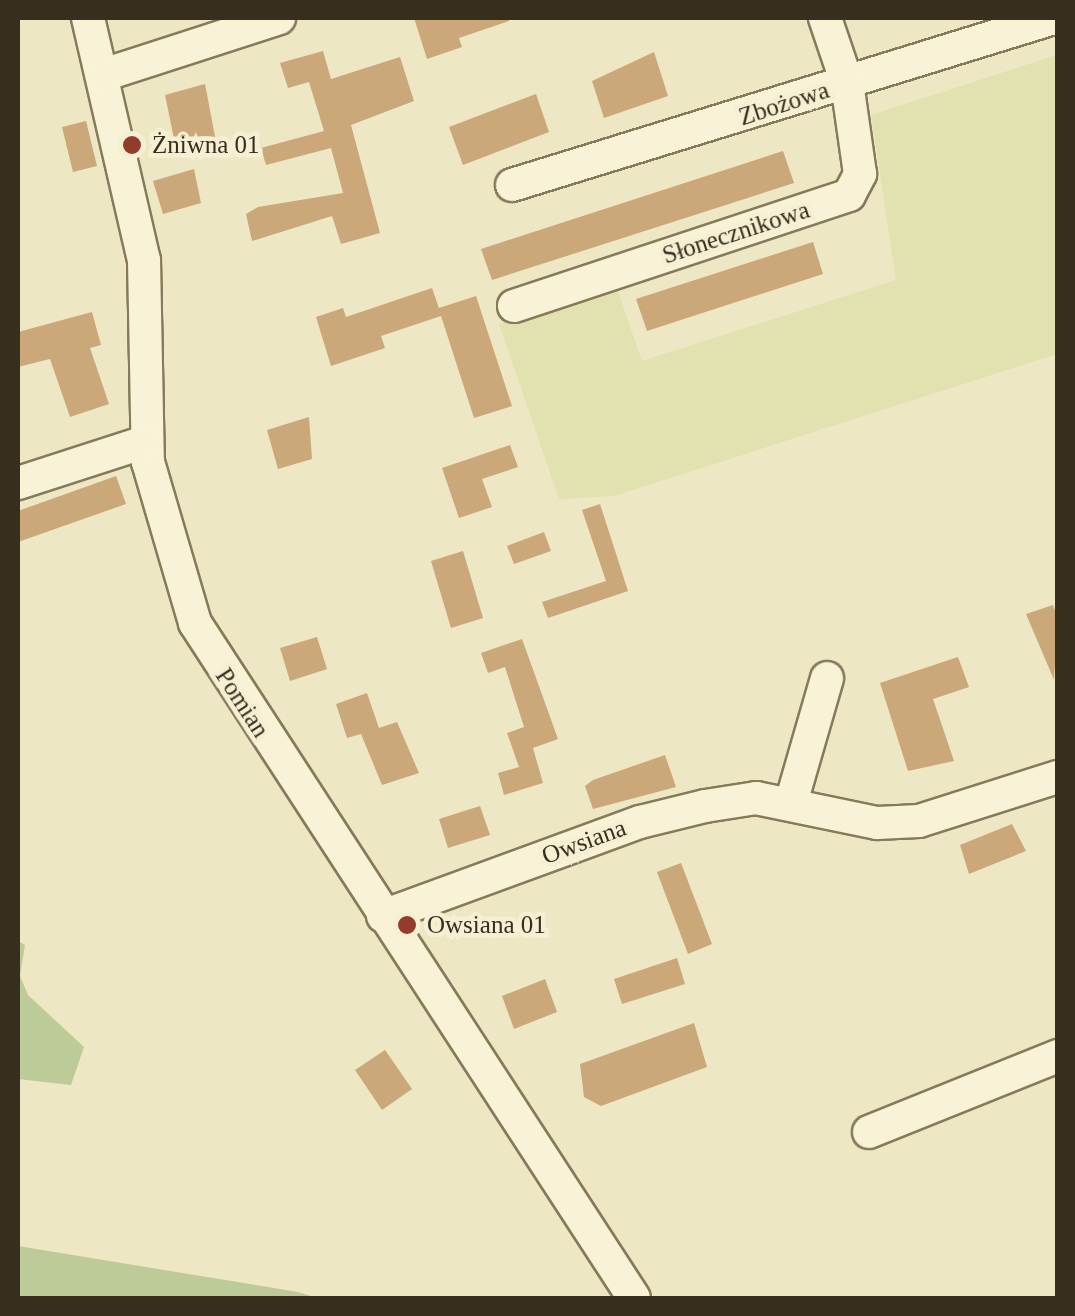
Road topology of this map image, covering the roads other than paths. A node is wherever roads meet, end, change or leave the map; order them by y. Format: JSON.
{"nodes":[{"id":1,"x":88,"y":18,"type":"edge"},
{"id":2,"x":279,"y":18,"type":"edge"},
{"id":3,"x":825,"y":18,"type":"edge"},
{"id":4,"x":1054,"y":18,"type":"edge"},
{"id":5,"x":103,"y":75,"type":"junction"},
{"id":6,"x":847,"y":83,"type":"junction"},
{"id":7,"x":512,"y":186,"type":"dead end"},
{"id":8,"x":514,"y":306,"type":"dead end"},
{"id":9,"x":145,"y":442,"type":"junction"},
{"id":10,"x":18,"y":483,"type":"edge"},
{"id":11,"x":827,"y":678,"type":"dead end"},
{"id":12,"x":1058,"y":776,"type":"edge"},
{"id":13,"x":791,"y":803,"type":"junction"},
{"id":14,"x":383,"y":916,"type":"junction"},
{"id":15,"x":1058,"y":1056,"type":"edge"},
{"id":16,"x":870,"y":1132,"type":"dead end"},
{"id":17,"x":634,"y":1298,"type":"edge"}],
"edges":[{"from":1,"to":5,"type":"street","name":"Pomian"},
{"from":2,"to":5,"type":"street"},
{"from":3,"to":6,"type":"street","name":"Słonecznikowa"},
{"from":4,"to":6,"type":"street","name":"Zbożowa"},
{"from":5,"to":9,"type":"street","name":"Pomian"},
{"from":6,"to":7,"type":"street","name":"Zbożowa"},
{"from":6,"to":8,"type":"street","name":"Słonecznikowa"},
{"from":9,"to":10,"type":"street"},
{"from":9,"to":14,"type":"street","name":"Pomian"},
{"from":11,"to":13,"type":"street"},
{"from":12,"to":13,"type":"street","name":"Owsiana"},
{"from":13,"to":14,"type":"street","name":"Owsiana"},
{"from":14,"to":17,"type":"street","name":"Pomian"},
{"from":15,"to":16,"type":"street"}]}
